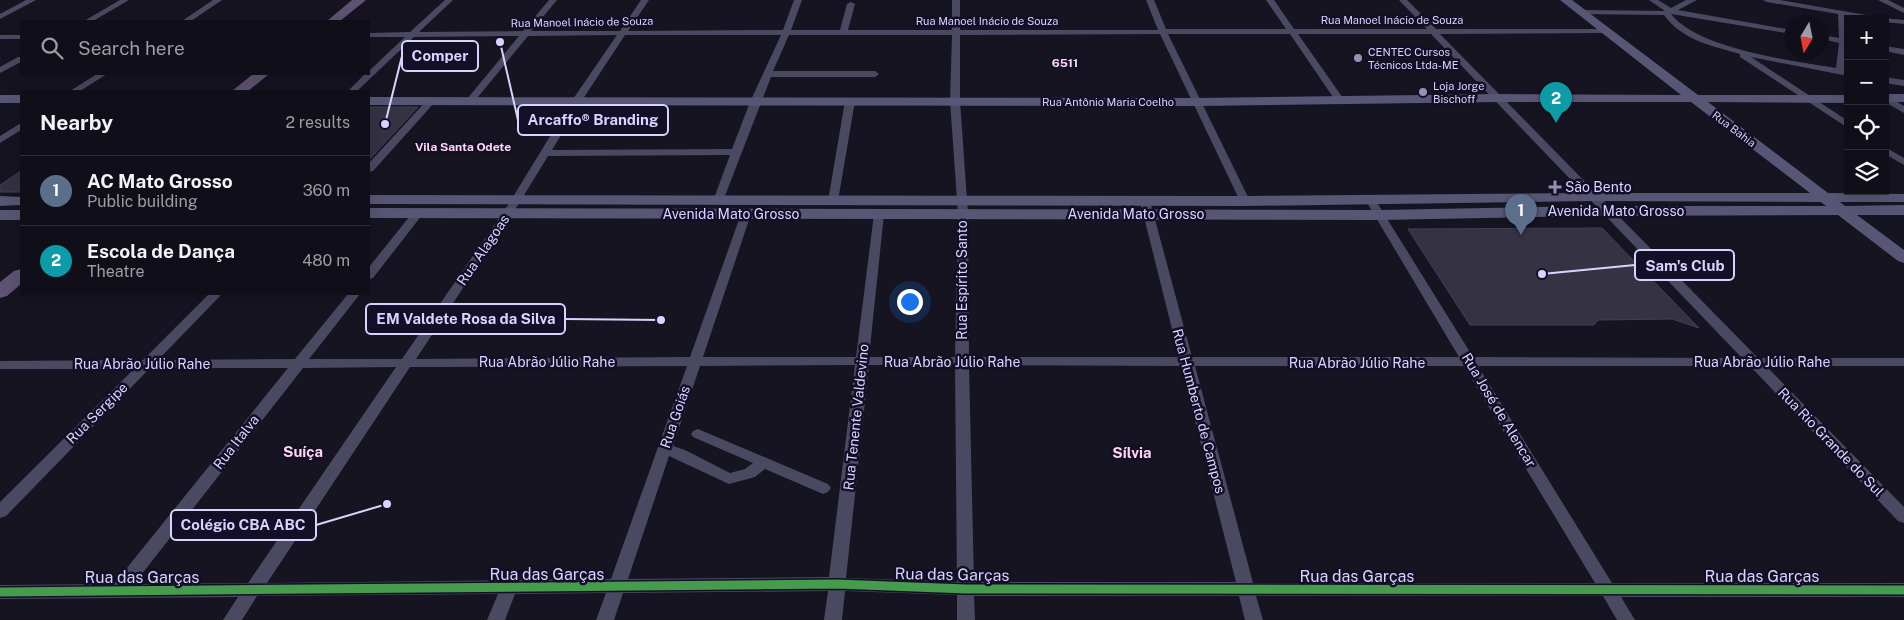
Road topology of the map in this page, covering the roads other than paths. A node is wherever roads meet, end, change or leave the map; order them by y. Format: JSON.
{"nodes":[{"id":1,"x":32,"y":0,"type":"edge"},
{"id":2,"x":125,"y":0,"type":"edge"},
{"id":3,"x":218,"y":0,"type":"edge"},
{"id":4,"x":360,"y":0,"type":"edge"},
{"id":5,"x":449,"y":0,"type":"edge"},
{"id":6,"x":553,"y":0,"type":"edge"},
{"id":7,"x":644,"y":0,"type":"edge"},
{"id":8,"x":798,"y":0,"type":"edge"},
{"id":9,"x":956,"y":0,"type":"edge"},
{"id":10,"x":1150,"y":0,"type":"edge"},
{"id":11,"x":1270,"y":0,"type":"edge"},
{"id":12,"x":1403,"y":0,"type":"edge"},
{"id":13,"x":1565,"y":0,"type":"edge"},
{"id":14,"x":1653,"y":0,"type":"edge"},
{"id":15,"x":1693,"y":0,"type":"edge"},
{"id":16,"x":1767,"y":0,"type":"edge"},
{"id":17,"x":1882,"y":0,"type":"edge"},
{"id":18,"x":851,"y":4,"type":"dead end"},
{"id":19,"x":1904,"y":11,"type":"edge"},
{"id":20,"x":1581,"y":12,"type":"junction"},
{"id":21,"x":1669,"y":12,"type":"junction"},
{"id":22,"x":1842,"y":13,"type":"junction"},
{"id":23,"x":1855,"y":15,"type":"edge"},
{"id":24,"x":0,"y":16,"type":"edge"},
{"id":25,"x":90,"y":20,"type":"edge"},
{"id":26,"x":188,"y":20,"type":"edge"},
{"id":27,"x":334,"y":20,"type":"edge"},
{"id":28,"x":1889,"y":20,"type":"edge"},
{"id":29,"x":1904,"y":22,"type":"edge"},
{"id":30,"x":1605,"y":31,"type":"junction"},
{"id":31,"x":1784,"y":31,"type":"edge"},
{"id":32,"x":786,"y":32,"type":"junction"},
{"id":33,"x":844,"y":32,"type":"junction"},
{"id":34,"x":956,"y":32,"type":"junction"},
{"id":35,"x":1163,"y":32,"type":"junction"},
{"id":36,"x":1292,"y":32,"type":"junction"},
{"id":37,"x":1434,"y":32,"type":"junction"},
{"id":38,"x":1844,"y":32,"type":"edge"},
{"id":39,"x":623,"y":33,"type":"junction"},
{"id":40,"x":525,"y":34,"type":"junction"},
{"id":41,"x":370,"y":35,"type":"edge"},
{"id":42,"x":411,"y":35,"type":"junction"},
{"id":43,"x":0,"y":37,"type":"edge"},
{"id":44,"x":20,"y":37,"type":"edge"},
{"id":45,"x":1829,"y":38,"type":"edge"},
{"id":46,"x":1844,"y":41,"type":"edge"},
{"id":47,"x":1889,"y":49,"type":"edge"},
{"id":48,"x":1737,"y":51,"type":"junction"},
{"id":49,"x":1904,"y":52,"type":"edge"},
{"id":50,"x":20,"y":60,"type":"edge"},
{"id":51,"x":0,"y":70,"type":"edge"},
{"id":52,"x":1844,"y":72,"type":"edge"},
{"id":53,"x":370,"y":74,"type":"edge"},
{"id":54,"x":767,"y":74,"type":"junction"},
{"id":55,"x":875,"y":74,"type":"dead end"},
{"id":56,"x":101,"y":75,"type":"edge"},
{"id":57,"x":261,"y":75,"type":"edge"},
{"id":58,"x":272,"y":75,"type":"edge"},
{"id":59,"x":369,"y":75,"type":"edge"},
{"id":60,"x":1889,"y":81,"type":"edge"},
{"id":61,"x":1904,"y":83,"type":"edge"},
{"id":62,"x":76,"y":90,"type":"edge"},
{"id":63,"x":240,"y":90,"type":"edge"},
{"id":64,"x":252,"y":90,"type":"edge"},
{"id":65,"x":353,"y":90,"type":"edge"},
{"id":66,"x":1498,"y":98,"type":"junction"},
{"id":67,"x":1694,"y":98,"type":"junction"},
{"id":68,"x":1844,"y":98,"type":"edge"},
{"id":69,"x":1889,"y":98,"type":"edge"},
{"id":70,"x":1904,"y":98,"type":"edge"},
{"id":71,"x":0,"y":99,"type":"edge"},
{"id":72,"x":20,"y":99,"type":"edge"},
{"id":73,"x":1807,"y":99,"type":"junction"},
{"id":74,"x":370,"y":101,"type":"edge"},
{"id":75,"x":431,"y":101,"type":"junction"},
{"id":76,"x":470,"y":101,"type":"junction"},
{"id":77,"x":850,"y":101,"type":"junction"},
{"id":78,"x":1340,"y":101,"type":"junction"},
{"id":79,"x":1889,"y":101,"type":"edge"},
{"id":80,"x":576,"y":102,"type":"junction"},
{"id":81,"x":754,"y":102,"type":"junction"},
{"id":82,"x":956,"y":102,"type":"junction"},
{"id":83,"x":1197,"y":102,"type":"junction"},
{"id":84,"x":1904,"y":110,"type":"edge"},
{"id":85,"x":1844,"y":122,"type":"edge"},
{"id":86,"x":20,"y":127,"type":"edge"},
{"id":87,"x":0,"y":140,"type":"edge"},
{"id":88,"x":736,"y":152,"type":"junction"},
{"id":89,"x":544,"y":153,"type":"junction"},
{"id":90,"x":1889,"y":153,"type":"edge"},
{"id":91,"x":1904,"y":162,"type":"edge"},
{"id":92,"x":370,"y":168,"type":"edge"},
{"id":93,"x":1593,"y":197,"type":"junction"},
{"id":94,"x":1824,"y":197,"type":"junction"},
{"id":95,"x":1904,"y":198,"type":"edge"},
{"id":96,"x":370,"y":200,"type":"edge"},
{"id":97,"x":833,"y":200,"type":"junction"},
{"id":98,"x":0,"y":201,"type":"edge"},
{"id":99,"x":20,"y":201,"type":"edge"},
{"id":100,"x":718,"y":201,"type":"junction"},
{"id":101,"x":1245,"y":201,"type":"junction"},
{"id":102,"x":1371,"y":201,"type":"junction"},
{"id":103,"x":512,"y":206,"type":"junction"},
{"id":104,"x":419,"y":207,"type":"junction"},
{"id":105,"x":962,"y":207,"type":"junction"},
{"id":106,"x":1146,"y":208,"type":"junction"},
{"id":107,"x":738,"y":209,"type":"junction"},
{"id":108,"x":1842,"y":210,"type":"junction"},
{"id":109,"x":1904,"y":210,"type":"edge"},
{"id":110,"x":1606,"y":211,"type":"junction"},
{"id":111,"x":370,"y":213,"type":"edge"},
{"id":112,"x":700,"y":213,"type":"junction"},
{"id":113,"x":879,"y":214,"type":"junction"},
{"id":114,"x":0,"y":215,"type":"edge"},
{"id":115,"x":20,"y":215,"type":"edge"},
{"id":116,"x":1380,"y":215,"type":"junction"},
{"id":117,"x":1904,"y":258,"type":"edge"},
{"id":118,"x":20,"y":264,"type":"edge"},
{"id":119,"x":370,"y":274,"type":"edge"},
{"id":120,"x":20,"y":276,"type":"edge"},
{"id":121,"x":0,"y":280,"type":"edge"},
{"id":122,"x":0,"y":292,"type":"edge"},
{"id":123,"x":215,"y":295,"type":"edge"},
{"id":124,"x":353,"y":295,"type":"edge"},
{"id":125,"x":694,"y":361,"type":"junction"},
{"id":126,"x":862,"y":361,"type":"junction"},
{"id":127,"x":962,"y":362,"type":"junction"},
{"id":128,"x":1754,"y":362,"type":"junction"},
{"id":129,"x":1904,"y":362,"type":"edge"},
{"id":130,"x":147,"y":363,"type":"junction"},
{"id":131,"x":299,"y":363,"type":"junction"},
{"id":132,"x":406,"y":363,"type":"junction"},
{"id":133,"x":1186,"y":363,"type":"junction"},
{"id":134,"x":1470,"y":363,"type":"junction"},
{"id":135,"x":0,"y":365,"type":"edge"},
{"id":136,"x":698,"y":434,"type":"dead end"},
{"id":137,"x":664,"y":449,"type":"junction"},
{"id":138,"x":764,"y":462,"type":"junction"},
{"id":139,"x":823,"y":488,"type":"dead end"},
{"id":140,"x":0,"y":512,"type":"edge"},
{"id":141,"x":1904,"y":517,"type":"edge"},
{"id":142,"x":837,"y":584,"type":"junction"},
{"id":143,"x":616,"y":587,"type":"junction"},
{"id":144,"x":509,"y":588,"type":"junction"},
{"id":145,"x":966,"y":589,"type":"junction"},
{"id":146,"x":119,"y":590,"type":"junction"},
{"id":147,"x":251,"y":590,"type":"junction"},
{"id":148,"x":1246,"y":590,"type":"junction"},
{"id":149,"x":1608,"y":590,"type":"junction"},
{"id":150,"x":1904,"y":590,"type":"edge"},
{"id":151,"x":0,"y":592,"type":"edge"},
{"id":152,"x":232,"y":620,"type":"edge"},
{"id":153,"x":496,"y":620,"type":"edge"},
{"id":154,"x":605,"y":620,"type":"edge"},
{"id":155,"x":833,"y":620,"type":"edge"},
{"id":156,"x":966,"y":620,"type":"edge"},
{"id":157,"x":1254,"y":620,"type":"edge"},
{"id":158,"x":1626,"y":620,"type":"edge"}],
"edges":[{"from":1,"to":24,"type":"street"},
{"from":2,"to":25,"type":"street"},
{"from":3,"to":26,"type":"street"},
{"from":4,"to":27,"type":"main road"},
{"from":5,"to":42,"type":"street"},
{"from":6,"to":40,"type":"street"},
{"from":7,"to":39,"type":"street","name":"Rua Alagoas"},
{"from":8,"to":32,"type":"street"},
{"from":9,"to":34,"type":"street","name":"Rua Espírito Santo"},
{"from":10,"to":35,"type":"street"},
{"from":11,"to":36,"type":"street"},
{"from":12,"to":37,"type":"street","name":"Rua Rio Grande do Sul"},
{"from":13,"to":20,"type":"main road","name":"Rua Bahia"},
{"from":14,"to":21,"type":"street"},
{"from":15,"to":21,"type":"street"},
{"from":16,"to":22,"type":"street"},
{"from":17,"to":19,"type":"street"},
{"from":18,"to":33,"type":"street"},
{"from":20,"to":21,"type":"street"},
{"from":20,"to":30,"type":"main road","name":"Rua Bahia"},
{"from":21,"to":31,"type":"street"},
{"from":21,"to":48,"type":"street"},
{"from":22,"to":23,"type":"street"},
{"from":22,"to":38,"type":"street"},
{"from":28,"to":29,"type":"street"},
{"from":30,"to":37,"type":"street","name":"Rua Manoel Inácio de Souza"},
{"from":30,"to":67,"type":"main road","name":"Rua Bahia"},
{"from":32,"to":33,"type":"street","name":"Rua Manoel Inácio de Souza"},
{"from":32,"to":39,"type":"street","name":"Rua Manoel Inácio de Souza"},
{"from":32,"to":54,"type":"street"},
{"from":33,"to":34,"type":"street","name":"Rua Manoel Inácio de Souza"},
{"from":34,"to":35,"type":"street","name":"Rua Manoel Inácio de Souza"},
{"from":34,"to":82,"type":"street","name":"Rua Espírito Santo"},
{"from":35,"to":36,"type":"street","name":"Rua Manoel Inácio de Souza"},
{"from":35,"to":83,"type":"street"},
{"from":36,"to":37,"type":"street","name":"Rua Manoel Inácio de Souza"},
{"from":36,"to":78,"type":"street"},
{"from":37,"to":66,"type":"street","name":"Rua Rio Grande do Sul"},
{"from":39,"to":40,"type":"street","name":"Rua Manoel Inácio de Souza"},
{"from":39,"to":80,"type":"street","name":"Rua Alagoas"},
{"from":40,"to":42,"type":"street","name":"Rua Manoel Inácio de Souza"},
{"from":40,"to":76,"type":"street"},
{"from":41,"to":42,"type":"street","name":"Rua Manoel Inácio de Souza"},
{"from":42,"to":53,"type":"street"},
{"from":43,"to":44,"type":"street"},
{"from":45,"to":46,"type":"street"},
{"from":47,"to":49,"type":"street"},
{"from":48,"to":52,"type":"street"},
{"from":48,"to":73,"type":"street"},
{"from":50,"to":51,"type":"street"},
{"from":54,"to":55,"type":"street"},
{"from":54,"to":81,"type":"street"},
{"from":56,"to":62,"type":"street"},
{"from":57,"to":63,"type":"main road"},
{"from":58,"to":64,"type":"main road"},
{"from":59,"to":65,"type":"street"},
{"from":60,"to":61,"type":"street"},
{"from":66,"to":67,"type":"main road","name":"Rua Antônio Maria Coelho"},
{"from":66,"to":78,"type":"main road","name":"Rua Antônio Maria Coelho"},
{"from":66,"to":93,"type":"street","name":"Rua Rio Grande do Sul"},
{"from":67,"to":73,"type":"main road","name":"Rua Antônio Maria Coelho"},
{"from":67,"to":94,"type":"main road","name":"Rua Bahia"},
{"from":68,"to":73,"type":"main road","name":"Rua Antônio Maria Coelho"},
{"from":69,"to":70,"type":"main road"},
{"from":71,"to":72,"type":"main road"},
{"from":73,"to":85,"type":"street"},
{"from":74,"to":75,"type":"main road","name":"Rua Antônio Maria Coelho"},
{"from":75,"to":76,"type":"main road","name":"Rua Antônio Maria Coelho"},
{"from":75,"to":92,"type":"street"},
{"from":76,"to":80,"type":"main road","name":"Rua Antônio Maria Coelho"},
{"from":77,"to":81,"type":"main road","name":"Rua Antônio Maria Coelho"},
{"from":77,"to":82,"type":"main road","name":"Rua Antônio Maria Coelho"},
{"from":77,"to":97,"type":"street"},
{"from":78,"to":83,"type":"main road","name":"Rua Antônio Maria Coelho"},
{"from":79,"to":84,"type":"street"},
{"from":80,"to":81,"type":"main road","name":"Rua Antônio Maria Coelho"},
{"from":80,"to":89,"type":"street","name":"Rua Alagoas"},
{"from":81,"to":88,"type":"street"},
{"from":82,"to":83,"type":"main road","name":"Rua Antônio Maria Coelho"},
{"from":82,"to":105,"type":"street","name":"Rua Espírito Santo"},
{"from":83,"to":101,"type":"street"},
{"from":86,"to":87,"type":"street"},
{"from":88,"to":89,"type":"street"},
{"from":88,"to":100,"type":"street"},
{"from":89,"to":103,"type":"street","name":"Rua Alagoas"},
{"from":90,"to":91,"type":"street"},
{"from":93,"to":94,"type":"main road","name":"Avenida Mato Grosso"},
{"from":93,"to":102,"type":"main road","name":"Avenida Mato Grosso"},
{"from":93,"to":110,"type":"street","name":"Rua Rio Grande do Sul"},
{"from":94,"to":95,"type":"main road","name":"Avenida Mato Grosso"},
{"from":94,"to":108,"type":"main road","name":"Rua Bahia"},
{"from":96,"to":104,"type":"main road","name":"Avenida Mato Grosso"},
{"from":97,"to":105,"type":"main road","name":"Avenida Mato Grosso"},
{"from":97,"to":107,"type":"main road","name":"Avenida Mato Grosso"},
{"from":98,"to":99,"type":"main road"},
{"from":100,"to":103,"type":"main road","name":"Avenida Mato Grosso"},
{"from":100,"to":107,"type":"main road","name":"Avenida Mato Grosso"},
{"from":100,"to":112,"type":"main road"},
{"from":101,"to":102,"type":"main road","name":"Avenida Mato Grosso"},
{"from":101,"to":106,"type":"main road","name":"Avenida Mato Grosso"},
{"from":102,"to":116,"type":"street","name":"Rua José de Alencar"},
{"from":103,"to":104,"type":"main road","name":"Avenida Mato Grosso"},
{"from":103,"to":112,"type":"main road","name":"Avenida Mato Grosso"},
{"from":103,"to":132,"type":"street","name":"Rua Alagoas"},
{"from":104,"to":111,"type":"main road","name":"Avenida Mato Grosso"},
{"from":104,"to":119,"type":"street"},
{"from":105,"to":106,"type":"main road","name":"Avenida Mato Grosso"},
{"from":105,"to":113,"type":"main road","name":"Avenida Mato Grosso"},
{"from":105,"to":127,"type":"street","name":"Rua Espírito Santo"},
{"from":106,"to":116,"type":"main road","name":"Avenida Mato Grosso"},
{"from":106,"to":133,"type":"street","name":"Rua Humberto de Campos"},
{"from":107,"to":112,"type":"main road","name":"Avenida Mato Grosso"},
{"from":107,"to":113,"type":"main road","name":"Avenida Mato Grosso"},
{"from":107,"to":125,"type":"street","name":"Rua Goiás"},
{"from":108,"to":109,"type":"main road","name":"Avenida Mato Grosso"},
{"from":108,"to":110,"type":"main road","name":"Avenida Mato Grosso"},
{"from":108,"to":117,"type":"main road","name":"Rua Bahia"},
{"from":110,"to":116,"type":"main road","name":"Avenida Mato Grosso"},
{"from":110,"to":128,"type":"street","name":"Rua Rio Grande do Sul"},
{"from":113,"to":126,"type":"street","name":"Rua Tenente Valdevino"},
{"from":114,"to":115,"type":"main road"},
{"from":116,"to":134,"type":"street","name":"Rua José de Alencar"},
{"from":118,"to":121,"type":"main road"},
{"from":120,"to":122,"type":"main road"},
{"from":123,"to":130,"type":"street","name":"Rua Sergipe"},
{"from":124,"to":131,"type":"street","name":"Rua Italva"},
{"from":125,"to":126,"type":"street","name":"Rua Abrão Júlio Rahe"},
{"from":125,"to":132,"type":"street","name":"Rua Abrão Júlio Rahe"},
{"from":125,"to":137,"type":"street","name":"Rua Goiás"},
{"from":126,"to":127,"type":"street","name":"Rua Abrão Júlio Rahe"},
{"from":126,"to":142,"type":"street","name":"Rua Tenente Valdevino"},
{"from":127,"to":133,"type":"street","name":"Rua Abrão Júlio Rahe"},
{"from":127,"to":145,"type":"street","name":"Rua Espírito Santo"},
{"from":128,"to":129,"type":"street","name":"Rua Abrão Júlio Rahe"},
{"from":128,"to":134,"type":"street","name":"Rua Abrão Júlio Rahe"},
{"from":128,"to":141,"type":"street","name":"Rua Rio Grande do Sul"},
{"from":130,"to":131,"type":"street","name":"Rua Abrão Júlio Rahe"},
{"from":130,"to":135,"type":"street","name":"Rua Abrão Júlio Rahe"},
{"from":130,"to":140,"type":"street","name":"Rua Sergipe"},
{"from":131,"to":132,"type":"street","name":"Rua Abrão Júlio Rahe"},
{"from":131,"to":146,"type":"street","name":"Rua Italva"},
{"from":132,"to":147,"type":"street","name":"Rua Alagoas"},
{"from":133,"to":134,"type":"street","name":"Rua Abrão Júlio Rahe"},
{"from":133,"to":148,"type":"street","name":"Rua Humberto de Campos"},
{"from":134,"to":149,"type":"street","name":"Rua José de Alencar"},
{"from":136,"to":138,"type":"street"},
{"from":137,"to":138,"type":"street"},
{"from":137,"to":143,"type":"street","name":"Rua Goiás"},
{"from":138,"to":139,"type":"street"},
{"from":142,"to":143,"type":"street","name":"Rua das Garças"},
{"from":142,"to":145,"type":"street","name":"Rua das Garças"},
{"from":142,"to":155,"type":"street","name":"Rua Tenente Valdevino"},
{"from":143,"to":144,"type":"street","name":"Rua das Garças"},
{"from":143,"to":154,"type":"street","name":"Rua Goiás"},
{"from":144,"to":147,"type":"street","name":"Rua das Garças"},
{"from":144,"to":153,"type":"street"},
{"from":145,"to":148,"type":"street","name":"Rua das Garças"},
{"from":145,"to":156,"type":"street","name":"Rua Espírito Santo"},
{"from":146,"to":147,"type":"street","name":"Rua das Garças"},
{"from":146,"to":151,"type":"street","name":"Rua das Garças"},
{"from":147,"to":152,"type":"street","name":"Rua Alagoas"},
{"from":148,"to":149,"type":"street","name":"Rua das Garças"},
{"from":148,"to":157,"type":"street","name":"Rua Humberto de Campos"},
{"from":149,"to":150,"type":"street","name":"Rua das Garças"},
{"from":149,"to":158,"type":"street","name":"Rua José de Alencar"}]}
